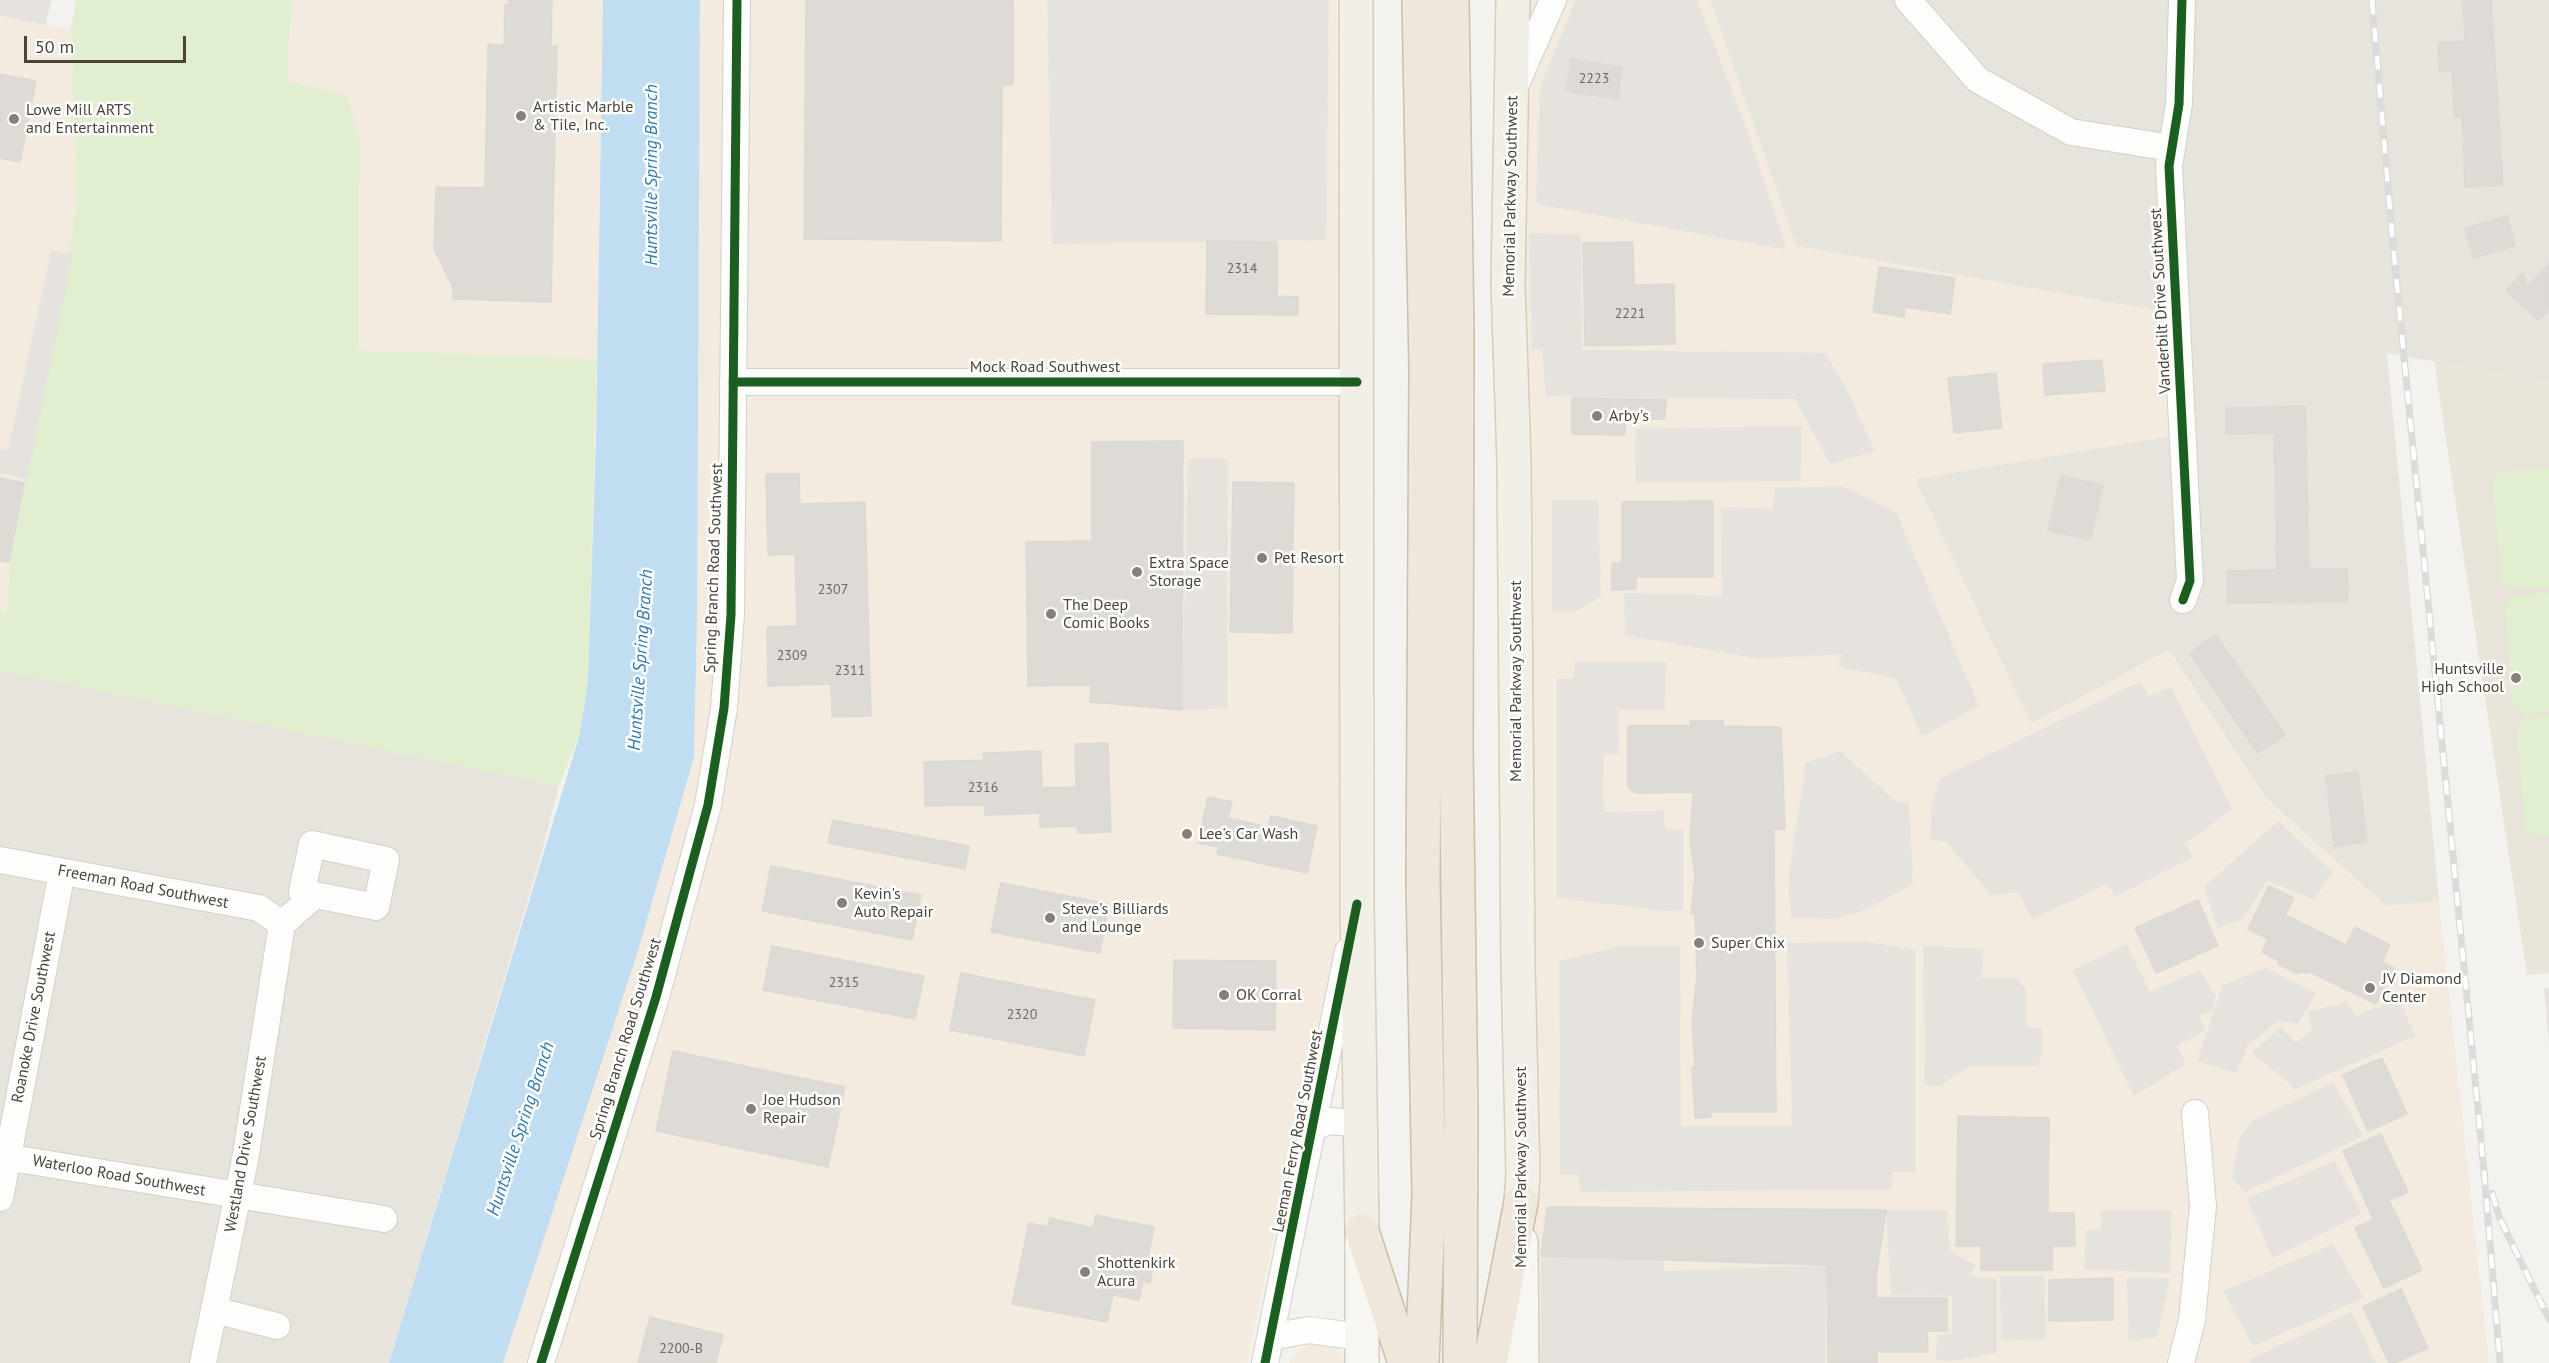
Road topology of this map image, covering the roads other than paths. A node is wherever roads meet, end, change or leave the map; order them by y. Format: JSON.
{"nodes":[{"id":1,"x":737,"y":0,"type":"edge"},
{"id":2,"x":1356,"y":0,"type":"edge"},
{"id":3,"x":1419,"y":0,"type":"edge"},
{"id":4,"x":1452,"y":0,"type":"edge"},
{"id":5,"x":1513,"y":0,"type":"edge"},
{"id":6,"x":1553,"y":0,"type":"edge"},
{"id":7,"x":1908,"y":0,"type":"edge"},
{"id":8,"x":2182,"y":0,"type":"edge"},
{"id":9,"x":1513,"y":93,"type":"junction"},
{"id":10,"x":2172,"y":148,"type":"junction"},
{"id":11,"x":733,"y":382,"type":"junction"},
{"id":12,"x":1358,"y":382,"type":"junction"},
{"id":13,"x":2183,"y":600,"type":"dead end"},
{"id":14,"x":0,"y":860,"type":"edge"},
{"id":15,"x":62,"y":872,"type":"junction"},
{"id":16,"x":315,"y":895,"type":"dead end"},
{"id":17,"x":1358,"y":904,"type":"junction"},
{"id":18,"x":282,"y":924,"type":"junction"},
{"id":19,"x":2195,"y":1113,"type":"dead end"},
{"id":20,"x":1359,"y":1124,"type":"junction"},
{"id":21,"x":1315,"y":1126,"type":"junction"},
{"id":22,"x":4,"y":1156,"type":"edge"},
{"id":23,"x":238,"y":1197,"type":"junction"},
{"id":24,"x":0,"y":1198,"type":"edge"},
{"id":25,"x":1521,"y":1202,"type":"junction"},
{"id":26,"x":384,"y":1219,"type":"dead end"},
{"id":27,"x":1362,"y":1231,"type":"junction"},
{"id":28,"x":214,"y":1310,"type":"junction"},
{"id":29,"x":277,"y":1326,"type":"dead end"},
{"id":30,"x":1270,"y":1337,"type":"junction"},
{"id":31,"x":1362,"y":1350,"type":"edge"},
{"id":32,"x":203,"y":1363,"type":"edge"},
{"id":33,"x":541,"y":1363,"type":"edge"},
{"id":34,"x":1265,"y":1363,"type":"edge"},
{"id":35,"x":1405,"y":1363,"type":"edge"},
{"id":36,"x":1422,"y":1363,"type":"edge"},
{"id":37,"x":1460,"y":1363,"type":"edge"},
{"id":38,"x":1490,"y":1363,"type":"edge"},
{"id":39,"x":1522,"y":1363,"type":"edge"},
{"id":40,"x":2181,"y":1363,"type":"edge"}],
"edges":[{"from":1,"to":11,"type":"street","name":"Spring Branch Road Southwest"},
{"from":2,"to":12,"type":"main road"},
{"from":3,"to":36,"type":"highway"},
{"from":4,"to":37,"type":"highway"},
{"from":5,"to":9,"type":"main road","name":"Memorial Parkway Southwest"},
{"from":6,"to":9,"type":"street"},
{"from":7,"to":10,"type":"street"},
{"from":8,"to":10,"type":"street","name":"Vanderbilt Drive Southwest"},
{"from":9,"to":25,"type":"main road","name":"Memorial Parkway Southwest"},
{"from":10,"to":13,"type":"street","name":"Vanderbilt Drive Southwest"},
{"from":11,"to":12,"type":"street","name":"Mock Road Southwest"},
{"from":11,"to":33,"type":"street","name":"Spring Branch Road Southwest"},
{"from":12,"to":17,"type":"main road"},
{"from":14,"to":15,"type":"street","name":"Freeman Road Southwest"},
{"from":15,"to":18,"type":"street","name":"Freeman Road Southwest"},
{"from":15,"to":22,"type":"street","name":"Roanoke Drive Southwest"},
{"from":16,"to":18,"type":"street"},
{"from":17,"to":20,"type":"main road"},
{"from":17,"to":21,"type":"street","name":"Leeman Ferry Road Southwest"},
{"from":18,"to":23,"type":"street","name":"Westland Drive Southwest"},
{"from":19,"to":40,"type":"street"},
{"from":20,"to":21,"type":"street","name":"Leeman Ferry Road Southwest"},
{"from":20,"to":27,"type":"main road"},
{"from":21,"to":30,"type":"street","name":"Leeman Ferry Road Southwest"},
{"from":22,"to":23,"type":"street","name":"Waterloo Road Southwest"},
{"from":22,"to":24,"type":"street","name":"Roanoke Drive Southwest"},
{"from":23,"to":26,"type":"street","name":"Waterloo Road Southwest"},
{"from":23,"to":28,"type":"street","name":"Westland Drive Southwest"},
{"from":25,"to":38,"type":"highway"},
{"from":25,"to":39,"type":"main road","name":"Memorial Parkway Southwest"},
{"from":27,"to":31,"type":"main road"},
{"from":27,"to":35,"type":"highway"},
{"from":28,"to":29,"type":"street"},
{"from":28,"to":32,"type":"street","name":"Westland Drive Southwest"},
{"from":30,"to":31,"type":"street"},
{"from":30,"to":34,"type":"street","name":"Leeman Ferry Road Southwest"}]}
